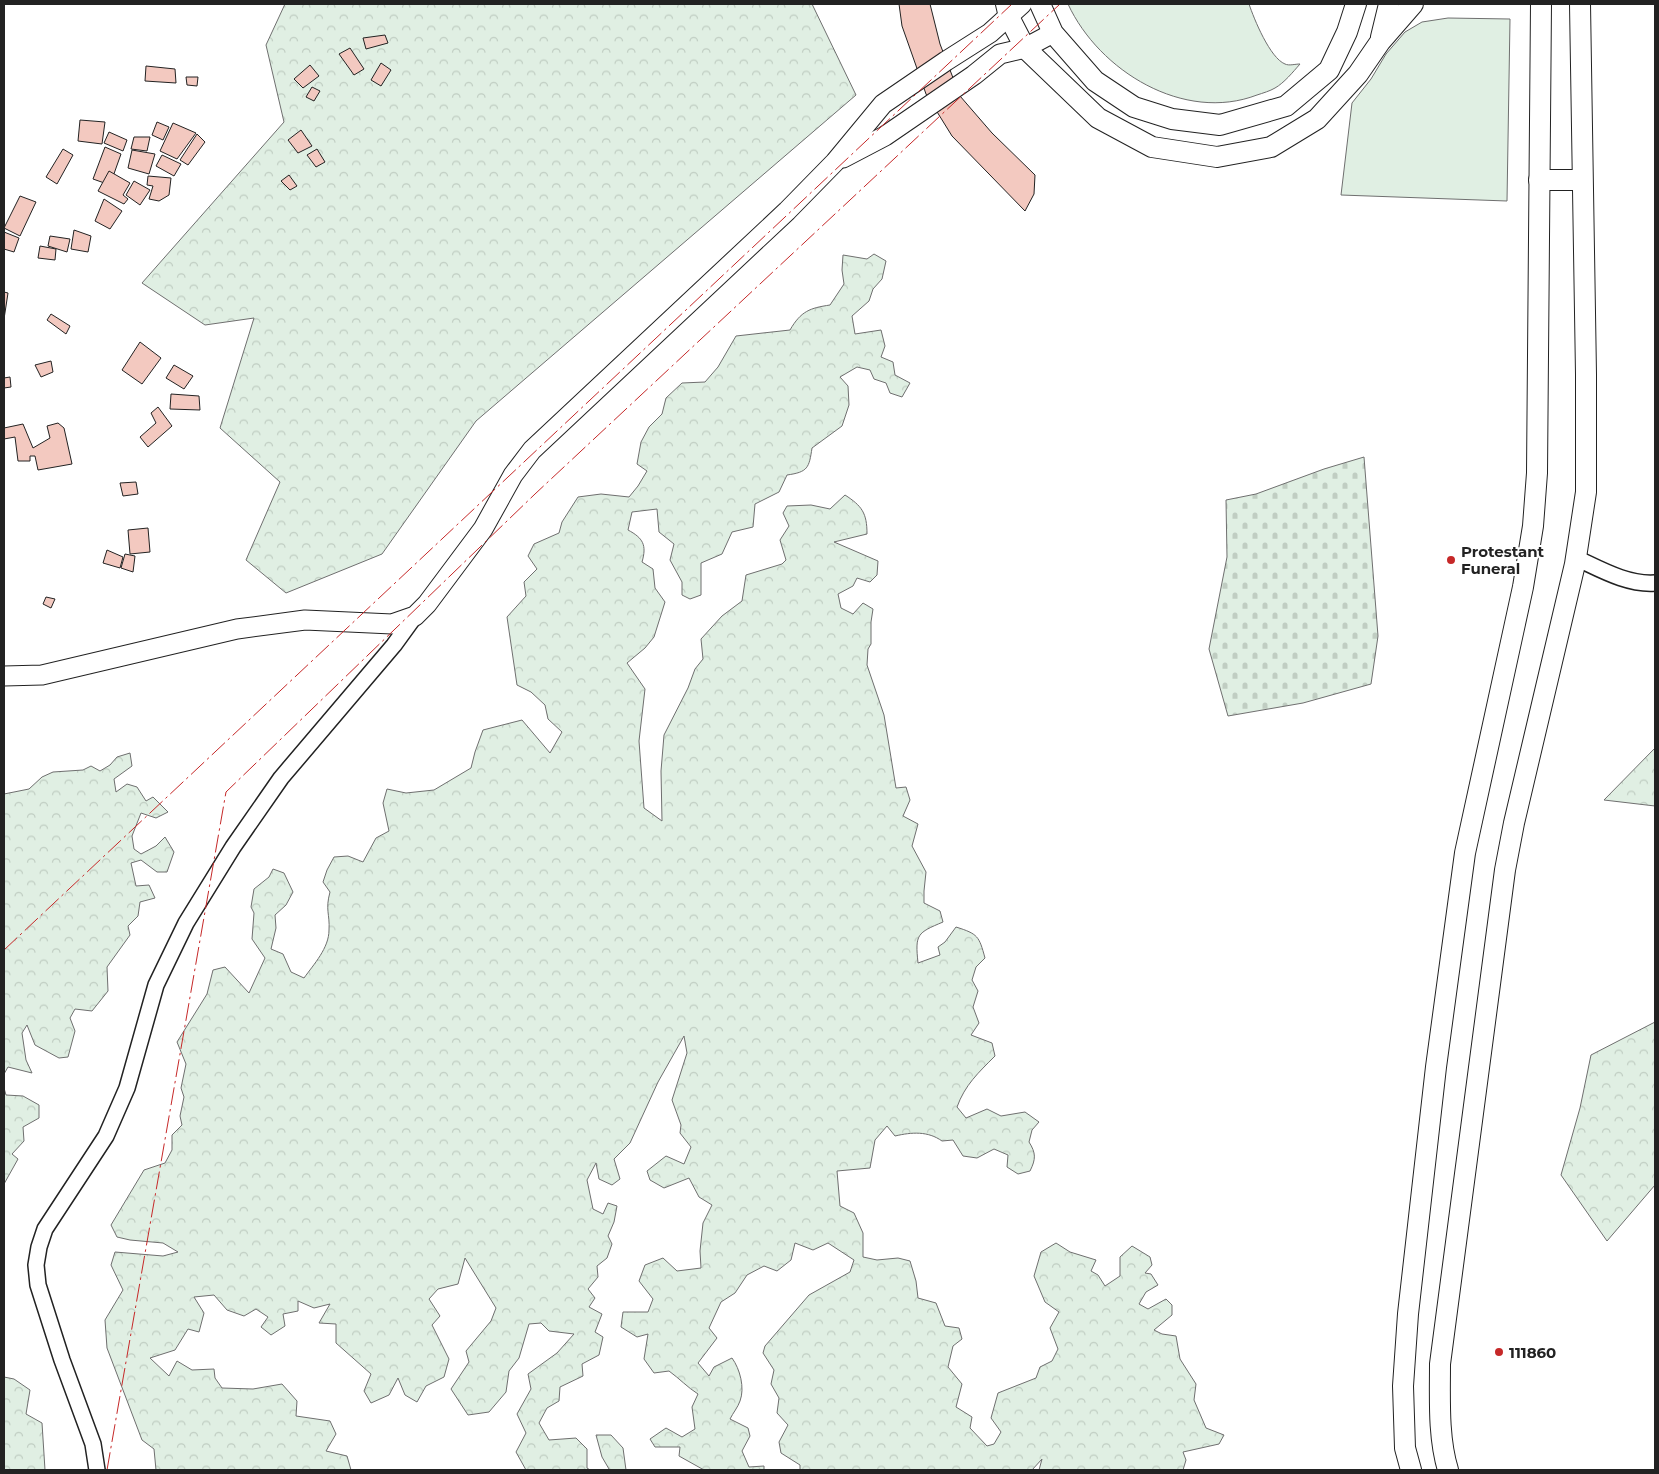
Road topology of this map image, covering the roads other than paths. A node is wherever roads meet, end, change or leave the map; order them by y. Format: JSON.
{"nodes":[{"id":1,"x":1040,"y":4,"type":"edge"},
{"id":2,"x":1356,"y":4,"type":"edge"},
{"id":3,"x":1389,"y":4,"type":"edge"},
{"id":4,"x":1413,"y":4,"type":"edge"},
{"id":5,"x":1541,"y":4,"type":"edge"},
{"id":6,"x":1580,"y":4,"type":"edge"},
{"id":7,"x":1012,"y":8,"type":"edge"},
{"id":8,"x":1054,"y":33,"type":"junction"},
{"id":9,"x":1380,"y":42,"type":"junction"},
{"id":10,"x":1025,"y":48,"type":"junction"},
{"id":11,"x":835,"y":162,"type":"junction"},
{"id":12,"x":1539,"y":180,"type":"junction"},
{"id":13,"x":1582,"y":180,"type":"junction"},
{"id":14,"x":1576,"y":558,"type":"junction"},
{"id":15,"x":1655,"y":583,"type":"edge"},
{"id":16,"x":415,"y":616,"type":"junction"},
{"id":17,"x":4,"y":676,"type":"edge"},
{"id":18,"x":97,"y":1470,"type":"edge"},
{"id":19,"x":1411,"y":1470,"type":"edge"},
{"id":20,"x":1448,"y":1470,"type":"edge"}],
"edges":[{"from":1,"to":8,"type":"main road"},
{"from":2,"to":8,"type":"main road"},
{"from":3,"to":9,"type":"main road"},
{"from":4,"to":9,"type":"main road"},
{"from":5,"to":12,"type":"main road"},
{"from":6,"to":13,"type":"main road"},
{"from":7,"to":10,"type":"main road"},
{"from":7,"to":11,"type":"street"},
{"from":8,"to":10,"type":"street"},
{"from":9,"to":10,"type":"main road"},
{"from":10,"to":11,"type":"street"},
{"from":11,"to":16,"type":"street"},
{"from":12,"to":13,"type":"main road"},
{"from":12,"to":19,"type":"main road"},
{"from":13,"to":14,"type":"main road"},
{"from":14,"to":15,"type":"street"},
{"from":14,"to":20,"type":"main road"},
{"from":16,"to":17,"type":"street"},
{"from":16,"to":18,"type":"street"}]}
